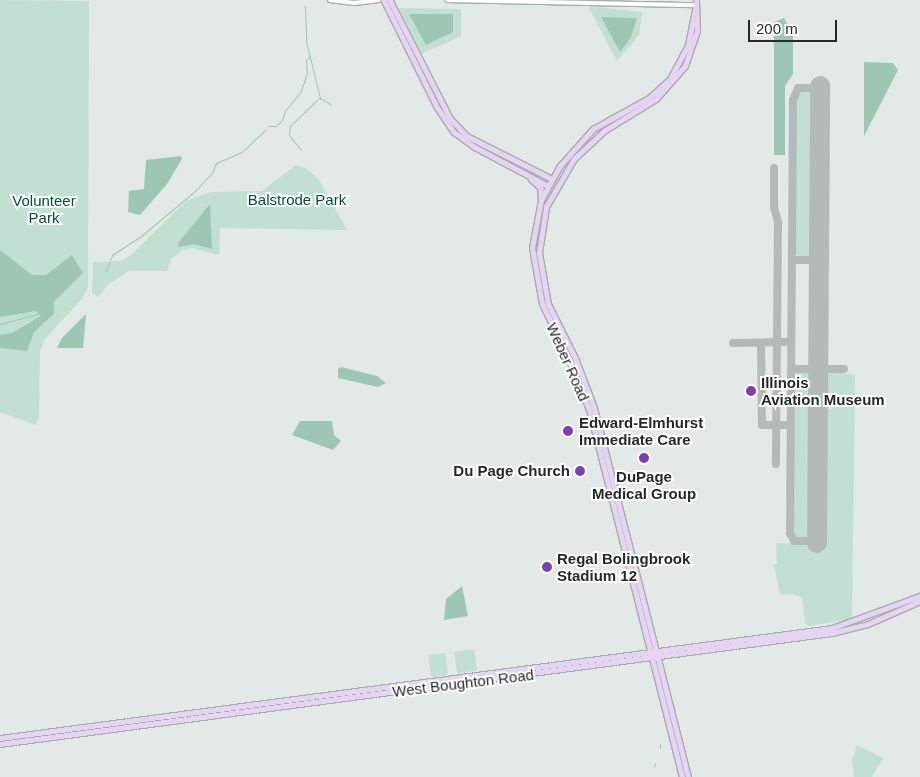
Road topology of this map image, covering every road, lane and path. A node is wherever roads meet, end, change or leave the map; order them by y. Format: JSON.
{"nodes":[{"id":1,"x":330,"y":0,"type":"edge"},
{"id":2,"x":380,"y":0,"type":"edge"},
{"id":3,"x":384,"y":0,"type":"edge"},
{"id":4,"x":390,"y":0,"type":"edge"},
{"id":5,"x":447,"y":0,"type":"edge"},
{"id":6,"x":696,"y":3,"type":"edge"},
{"id":7,"x":526,"y":174,"type":"junction"},
{"id":8,"x":552,"y":178,"type":"junction"},
{"id":9,"x":558,"y":182,"type":"junction"},
{"id":10,"x":548,"y":185,"type":"junction"},
{"id":11,"x":554,"y":189,"type":"junction"},
{"id":12,"x":541,"y":200,"type":"junction"},
{"id":13,"x":630,"y":574,"type":"junction"},
{"id":14,"x":641,"y":592,"type":"junction"},
{"id":15,"x":920,"y":596,"type":"edge"},
{"id":16,"x":920,"y":601,"type":"edge"},
{"id":17,"x":658,"y":651,"type":"junction"},
{"id":18,"x":651,"y":652,"type":"junction"},
{"id":19,"x":659,"y":658,"type":"junction"},
{"id":20,"x":652,"y":659,"type":"junction"},
{"id":21,"x":0,"y":738,"type":"edge"},
{"id":22,"x":0,"y":744,"type":"edge"},
{"id":23,"x":682,"y":777,"type":"edge"},
{"id":24,"x":688,"y":777,"type":"edge"}],
"edges":[{"from":1,"to":2,"type":"street"},
{"from":3,"to":7,"type":"main road"},
{"from":4,"to":8,"type":"main road"},
{"from":5,"to":6,"type":"street"},
{"from":6,"to":8,"type":"main road","name":"Weber Road"},
{"from":6,"to":9,"type":"main road","name":"Weber Road"},
{"from":7,"to":10,"type":"main road"},
{"from":7,"to":12,"type":"main road"},
{"from":8,"to":9,"type":"main road"},
{"from":8,"to":10,"type":"main road","name":"Weber Road"},
{"from":9,"to":11,"type":"main road","name":"Weber Road"},
{"from":10,"to":11,"type":"main road"},
{"from":10,"to":12,"type":"main road","name":"Weber Road"},
{"from":11,"to":14,"type":"main road","name":"Weber Road"},
{"from":12,"to":13,"type":"main road","name":"Weber Road"},
{"from":13,"to":14,"type":"main road"},
{"from":13,"to":18,"type":"main road","name":"Weber Road"},
{"from":14,"to":17,"type":"main road","name":"Weber Road"},
{"from":15,"to":17,"type":"main road","name":"West Boughton Road"},
{"from":16,"to":19,"type":"main road","name":"West Boughton Road"},
{"from":17,"to":18,"type":"main road","name":"West Boughton Road"},
{"from":17,"to":19,"type":"main road","name":"Weber Road"},
{"from":18,"to":20,"type":"main road","name":"Weber Road"},
{"from":18,"to":21,"type":"main road","name":"West Boughton Road"},
{"from":19,"to":20,"type":"main road","name":"West Boughton Road"},
{"from":19,"to":24,"type":"main road","name":"Weber Road"},
{"from":20,"to":22,"type":"main road","name":"West Boughton Road"},
{"from":20,"to":23,"type":"main road","name":"Weber Road"}]}
